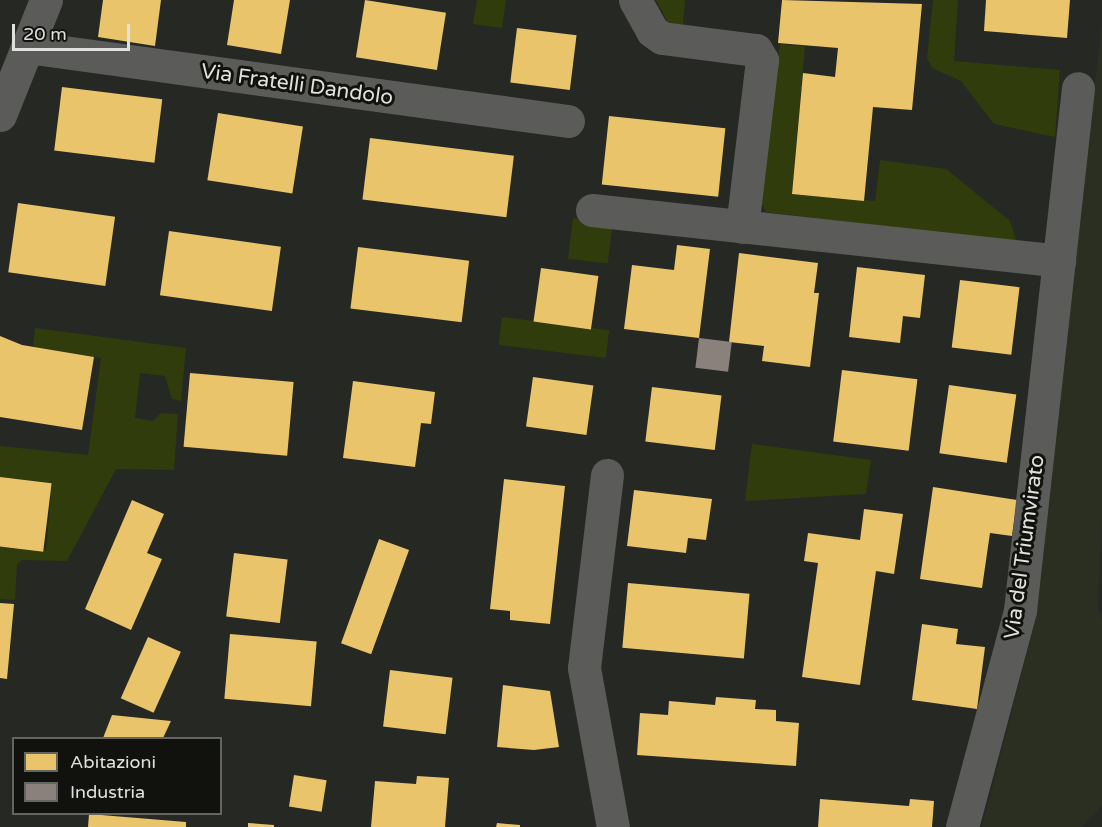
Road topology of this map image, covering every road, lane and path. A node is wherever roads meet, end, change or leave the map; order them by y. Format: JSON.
{"nodes":[{"id":1,"x":46,"y":0,"type":"edge"},
{"id":2,"x":634,"y":0,"type":"edge"},
{"id":3,"x":27,"y":47,"type":"junction"},
{"id":4,"x":1078,"y":88,"type":"dead end"},
{"id":5,"x":0,"y":115,"type":"edge"},
{"id":6,"x":568,"y":121,"type":"dead end"},
{"id":7,"x":592,"y":210,"type":"dead end"},
{"id":8,"x":742,"y":226,"type":"junction"},
{"id":9,"x":1059,"y":261,"type":"junction"},
{"id":10,"x":607,"y":475,"type":"dead end"},
{"id":11,"x":613,"y":827,"type":"edge"},
{"id":12,"x":962,"y":827,"type":"edge"}],
"edges":[{"from":1,"to":3,"type":"street"},
{"from":2,"to":8,"type":"street"},
{"from":3,"to":5,"type":"street"},
{"from":3,"to":6,"type":"street","name":"Via Fratelli Dandolo"},
{"from":4,"to":9,"type":"street","name":"Via del Triumvirato"},
{"from":7,"to":8,"type":"street"},
{"from":8,"to":9,"type":"street"},
{"from":9,"to":12,"type":"street","name":"Via del Triumvirato"},
{"from":10,"to":11,"type":"street"}]}
